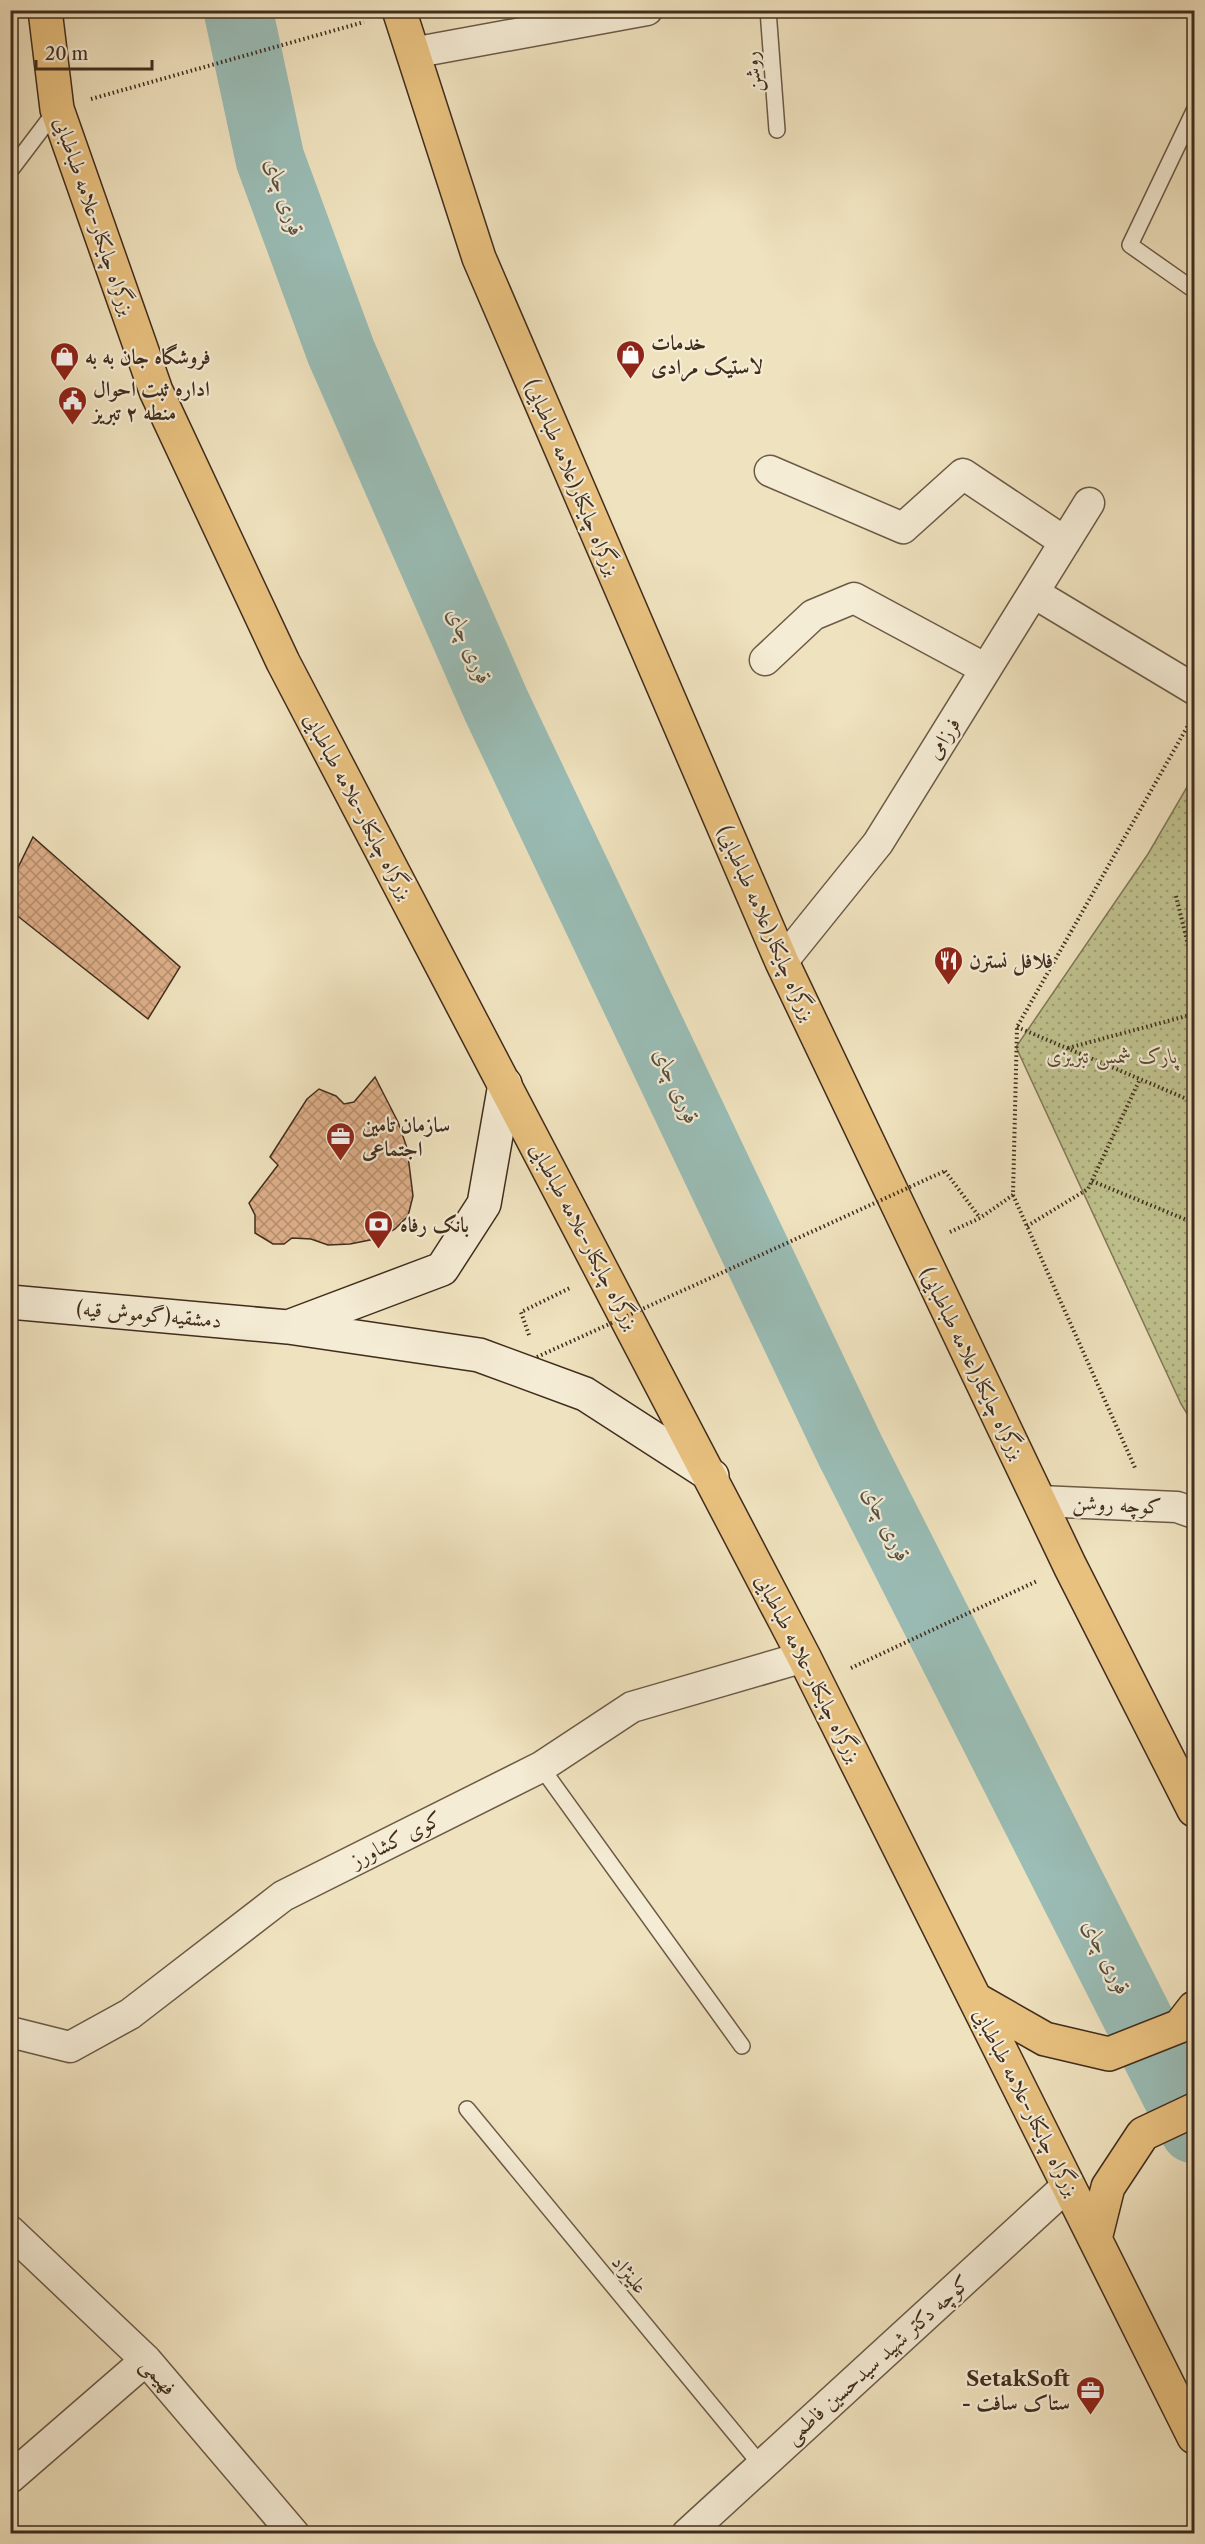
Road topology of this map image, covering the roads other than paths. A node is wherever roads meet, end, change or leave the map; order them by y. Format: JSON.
{"nodes":[{"id":1,"x":45,"y":10,"type":"edge"},
{"id":2,"x":399,"y":10,"type":"edge"},
{"id":3,"x":647,"y":10,"type":"edge"},
{"id":4,"x":768,"y":10,"type":"edge"},
{"id":5,"x":412,"y":53,"type":"junction"},
{"id":6,"x":57,"y":109,"type":"junction"},
{"id":7,"x":1194,"y":111,"type":"edge"},
{"id":8,"x":777,"y":130,"type":"dead end"},
{"id":9,"x":10,"y":171,"type":"edge"},
{"id":10,"x":1194,"y":290,"type":"edge"},
{"id":11,"x":770,"y":471,"type":"dead end"},
{"id":12,"x":1089,"y":503,"type":"dead end"},
{"id":13,"x":1065,"y":542,"type":"junction"},
{"id":14,"x":1034,"y":593,"type":"junction"},
{"id":15,"x":765,"y":660,"type":"dead end"},
{"id":16,"x":986,"y":669,"type":"junction"},
{"id":17,"x":1194,"y":689,"type":"edge"},
{"id":18,"x":782,"y":962,"type":"junction"},
{"id":19,"x":505,"y":1084,"type":"junction"},
{"id":20,"x":10,"y":1302,"type":"edge"},
{"id":21,"x":288,"y":1327,"type":"junction"},
{"id":22,"x":712,"y":1476,"type":"junction"},
{"id":23,"x":1039,"y":1501,"type":"junction"},
{"id":24,"x":1194,"y":1513,"type":"edge"},
{"id":25,"x":804,"y":1657,"type":"junction"},
{"id":26,"x":541,"y":1767,"type":"junction"},
{"id":27,"x":1194,"y":1809,"type":"edge"},
{"id":28,"x":975,"y":1999,"type":"junction"},
{"id":29,"x":1194,"y":2008,"type":"edge"},
{"id":30,"x":10,"y":2032,"type":"edge"},
{"id":31,"x":742,"y":2046,"type":"dead end"},
{"id":32,"x":467,"y":2109,"type":"dead end"},
{"id":33,"x":1194,"y":2110,"type":"edge"},
{"id":34,"x":1068,"y":2185,"type":"junction"},
{"id":35,"x":10,"y":2231,"type":"edge"},
{"id":36,"x":1095,"y":2239,"type":"junction"},
{"id":37,"x":146,"y":2360,"type":"junction"},
{"id":38,"x":1194,"y":2437,"type":"edge"},
{"id":39,"x":761,"y":2465,"type":"junction"},
{"id":40,"x":10,"y":2478,"type":"edge"},
{"id":41,"x":294,"y":2534,"type":"edge"},
{"id":42,"x":687,"y":2534,"type":"edge"}],
"edges":[{"from":1,"to":6,"type":"highway","name":"بزرگراه چایکنار-علامه طباطبایی"},
{"from":2,"to":5,"type":"highway","name":"بزرگراه چایکنار(علامه طباطبایی)"},
{"from":3,"to":5,"type":"street"},
{"from":4,"to":8,"type":"lane","name":"روشن"},
{"from":5,"to":18,"type":"highway","name":"بزرگراه چایکنار(علامه طباطبایی)"},
{"from":6,"to":9,"type":"lane"},
{"from":6,"to":19,"type":"highway","name":"بزرگراه چایکنار-علامه طباطبایی"},
{"from":7,"to":10,"type":"lane"},
{"from":11,"to":13,"type":"street"},
{"from":12,"to":13,"type":"street","name":"فرزامی"},
{"from":13,"to":14,"type":"street","name":"فرزامی"},
{"from":14,"to":16,"type":"street","name":"فرزامی"},
{"from":14,"to":17,"type":"street"},
{"from":15,"to":16,"type":"street"},
{"from":16,"to":18,"type":"street","name":"فرزامی"},
{"from":18,"to":23,"type":"highway","name":"بزرگراه چایکنار(علامه طباطبایی)"},
{"from":19,"to":21,"type":"main road"},
{"from":19,"to":22,"type":"highway","name":"بزرگراه چایکنار-علامه طباطبایی"},
{"from":20,"to":21,"type":"main road","name":"دمشقیه(گوموش قیه)"},
{"from":21,"to":22,"type":"main road","name":"دمشقیه(گوموش قیه)"},
{"from":22,"to":25,"type":"highway","name":"بزرگراه چایکنار-علامه طباطبایی"},
{"from":23,"to":24,"type":"street","name":"کوچه روشن"},
{"from":23,"to":27,"type":"highway","name":"بزرگراه چایکنار(علامه طباطبایی)"},
{"from":25,"to":26,"type":"street","name":"کوی کشاورز"},
{"from":25,"to":28,"type":"highway","name":"بزرگراه چایکنار-علامه طباطبایی"},
{"from":26,"to":30,"type":"street","name":"کوی کشاورز"},
{"from":26,"to":31,"type":"lane"},
{"from":28,"to":29,"type":"highway"},
{"from":28,"to":34,"type":"highway","name":"بزرگراه چایکنار-علامه طباطبایی"},
{"from":32,"to":39,"type":"lane","name":"علینژاد"},
{"from":33,"to":36,"type":"highway"},
{"from":34,"to":36,"type":"highway","name":"بزرگراه چایکنار-علامه طباطبایی"},
{"from":34,"to":39,"type":"street","name":"کوچه دکتر شهید سیدحسین فاطمی"},
{"from":35,"to":37,"type":"street","name":"فهیمی"},
{"from":36,"to":38,"type":"highway","name":"بزرگراه چایکنار-علامه طباطبایی"},
{"from":37,"to":40,"type":"street"},
{"from":37,"to":41,"type":"street","name":"فهیمی"},
{"from":39,"to":42,"type":"street","name":"کوچه دکتر شهید سیدحسین فاطمی"}]}
